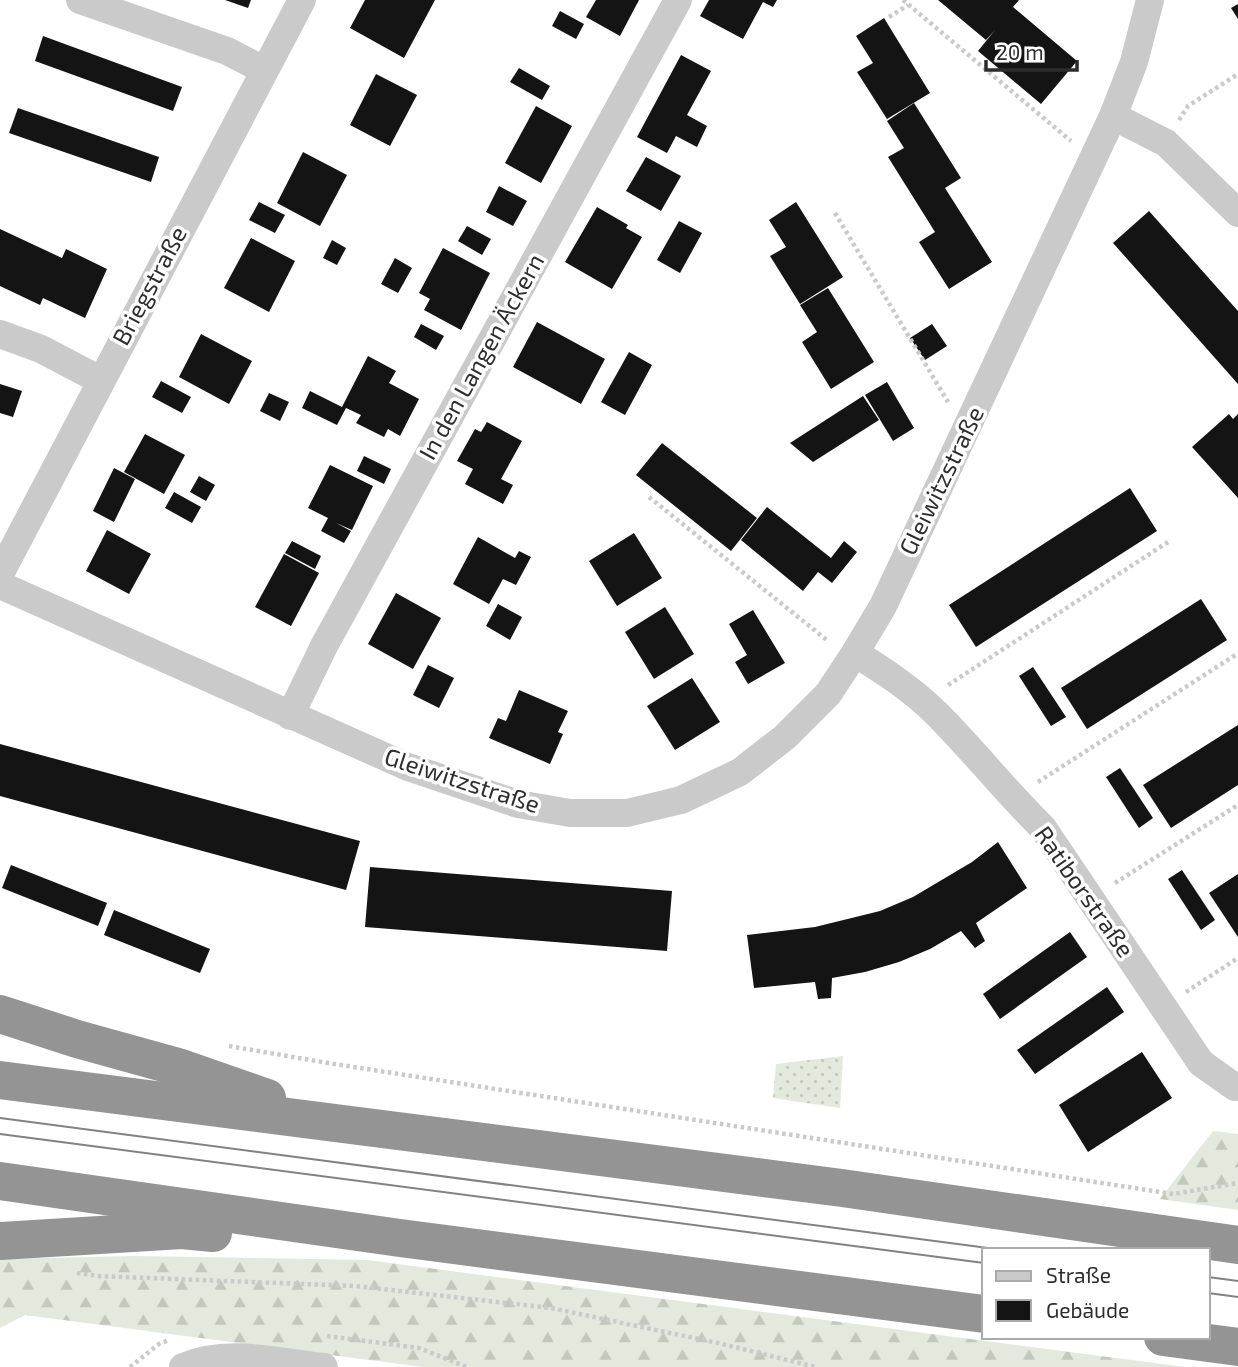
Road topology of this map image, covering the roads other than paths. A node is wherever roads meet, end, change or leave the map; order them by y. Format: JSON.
{"nodes":[{"id":1,"x":80,"y":0,"type":"edge"},
{"id":2,"x":302,"y":0,"type":"edge"},
{"id":3,"x":677,"y":0,"type":"edge"},
{"id":4,"x":1150,"y":0,"type":"edge"},
{"id":5,"x":264,"y":70,"type":"junction"},
{"id":6,"x":1113,"y":116,"type":"junction"},
{"id":7,"x":1238,"y":214,"type":"edge"},
{"id":8,"x":0,"y":334,"type":"edge"},
{"id":9,"x":100,"y":380,"type":"junction"},
{"id":10,"x":0,"y":574,"type":"edge"},
{"id":11,"x":0,"y":585,"type":"edge"},
{"id":12,"x":853,"y":656,"type":"junction"},
{"id":13,"x":290,"y":716,"type":"junction"},
{"id":14,"x":0,"y":1014,"type":"edge"},
{"id":15,"x":0,"y":1080,"type":"edge"},
{"id":16,"x":1236,"y":1087,"type":"dead end"},
{"id":17,"x":342,"y":1124,"type":"junction"},
{"id":18,"x":0,"y":1181,"type":"edge"},
{"id":19,"x":400,"y":1238,"type":"junction"},
{"id":20,"x":0,"y":1241,"type":"edge"},
{"id":21,"x":1238,"y":1245,"type":"edge"},
{"id":22,"x":982,"y":1314,"type":"edge"},
{"id":23,"x":1178,"y":1339,"type":"edge"},
{"id":24,"x":1238,"y":1347,"type":"edge"},
{"id":25,"x":183,"y":1367,"type":"edge"},
{"id":26,"x":324,"y":1367,"type":"edge"}],
"edges":[{"from":1,"to":5,"type":"street"},
{"from":2,"to":5,"type":"street","name":"Briegstraße"},
{"from":3,"to":13,"type":"street","name":"In den Langen Äckern"},
{"from":4,"to":6,"type":"street","name":"Gleiwitzstraße"},
{"from":5,"to":9,"type":"street","name":"Briegstraße"},
{"from":6,"to":7,"type":"street"},
{"from":6,"to":12,"type":"street","name":"Gleiwitzstraße"},
{"from":8,"to":9,"type":"street"},
{"from":9,"to":10,"type":"street","name":"Briegstraße"},
{"from":11,"to":13,"type":"street","name":"Gleiwitzstraße"},
{"from":12,"to":13,"type":"street","name":"Gleiwitzstraße"},
{"from":12,"to":16,"type":"street","name":"Ratiborstraße"},
{"from":14,"to":17,"type":"highway"},
{"from":15,"to":17,"type":"highway"},
{"from":17,"to":21,"type":"highway"},
{"from":18,"to":19,"type":"highway"},
{"from":19,"to":20,"type":"highway"},
{"from":19,"to":22,"type":"highway"},
{"from":23,"to":24,"type":"highway"},
{"from":25,"to":26,"type":"street"}]}
